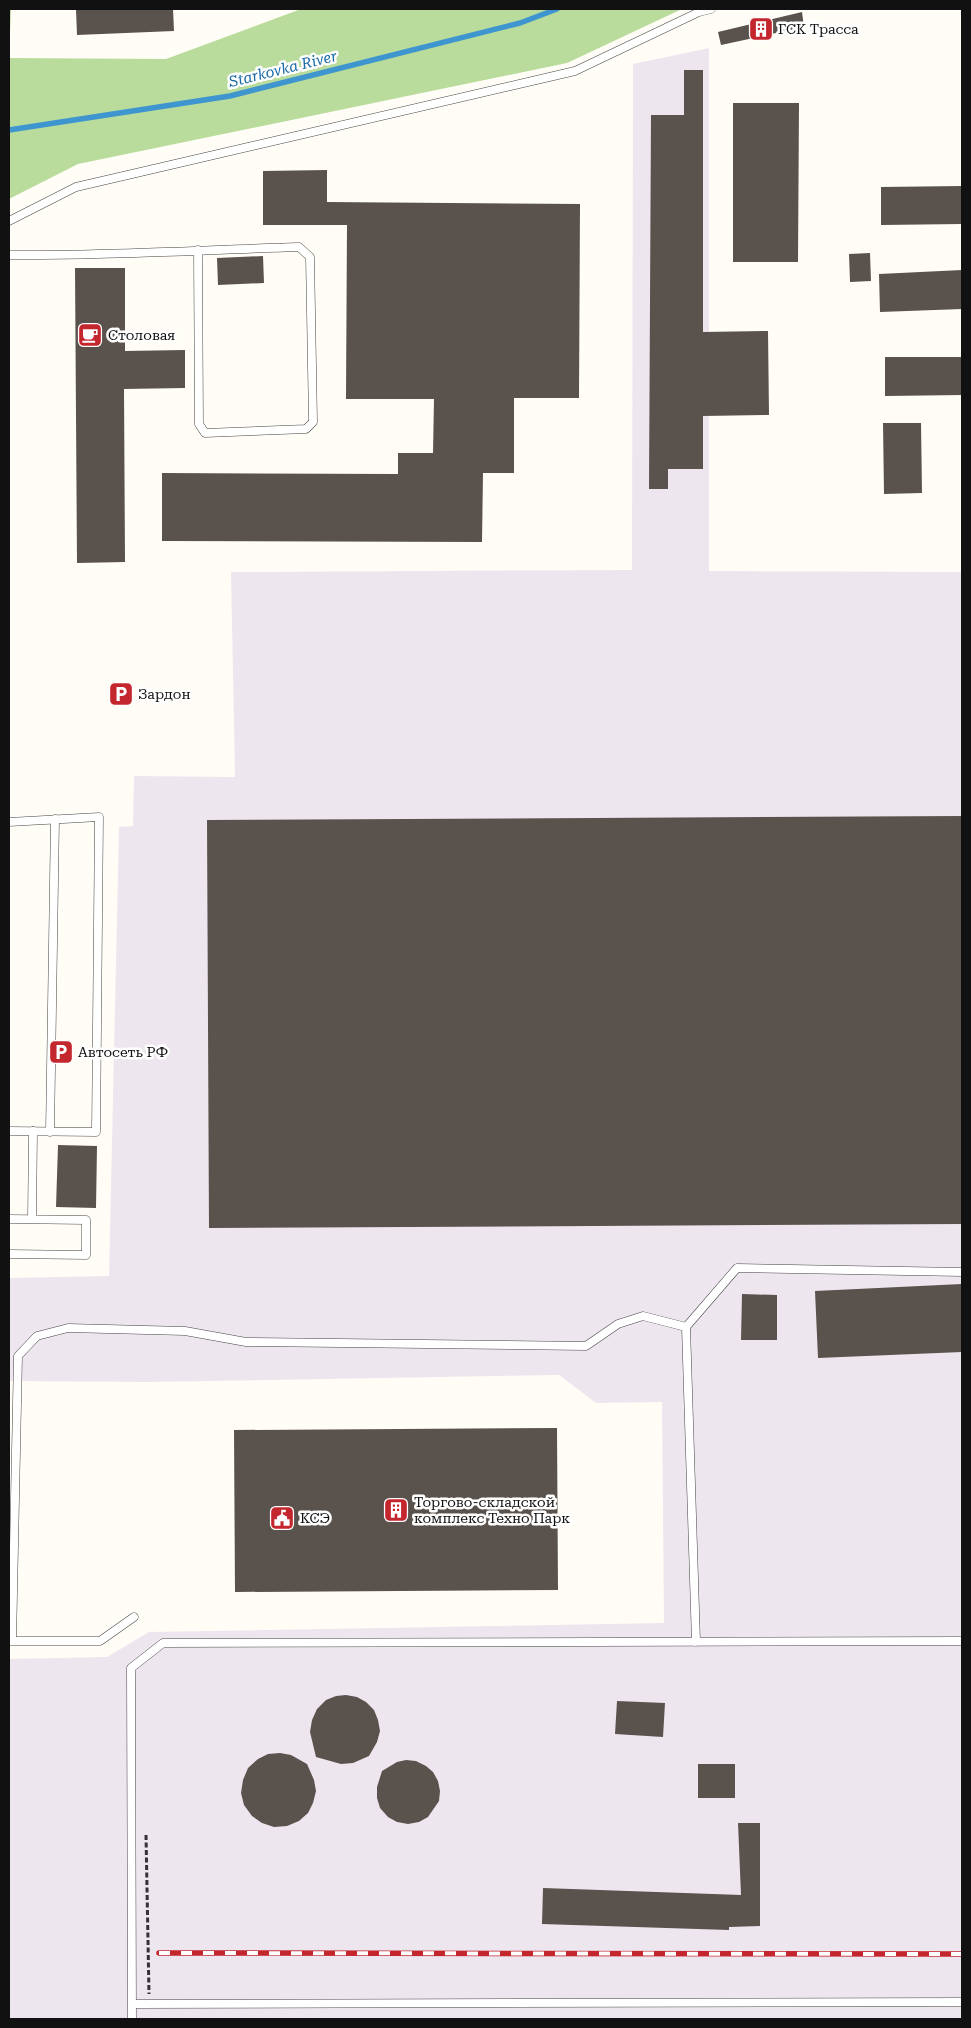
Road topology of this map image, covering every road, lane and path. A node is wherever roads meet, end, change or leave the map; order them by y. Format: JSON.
{"nodes":[{"id":1,"x":711,"y":9,"type":"edge"},
{"id":2,"x":9,"y":221,"type":"edge"},
{"id":3,"x":198,"y":250,"type":"junction"},
{"id":4,"x":9,"y":255,"type":"edge"},
{"id":5,"x":55,"y":819,"type":"junction"},
{"id":6,"x":9,"y":822,"type":"edge"},
{"id":7,"x":9,"y":1131,"type":"edge"},
{"id":8,"x":33,"y":1132,"type":"junction"},
{"id":9,"x":50,"y":1132,"type":"junction"},
{"id":10,"x":9,"y":1218,"type":"edge"},
{"id":11,"x":32,"y":1219,"type":"junction"},
{"id":12,"x":9,"y":1254,"type":"edge"},
{"id":13,"x":962,"y":1272,"type":"edge"},
{"id":14,"x":686,"y":1326,"type":"junction"},
{"id":15,"x":134,"y":1618,"type":"dead end"},
{"id":16,"x":10,"y":1641,"type":"edge"},
{"id":17,"x":962,"y":1641,"type":"edge"},
{"id":18,"x":696,"y":1642,"type":"junction"},
{"id":19,"x":962,"y":2002,"type":"edge"},
{"id":20,"x":132,"y":2004,"type":"junction"},
{"id":21,"x":132,"y":2019,"type":"edge"}],
"edges":[{"from":1,"to":2,"type":"lane"},
{"from":3,"to":3,"type":"lane"},
{"from":3,"to":4,"type":"lane"},
{"from":5,"to":6,"type":"lane"},
{"from":5,"to":9,"type":"lane"},
{"from":5,"to":9,"type":"lane"},
{"from":7,"to":8,"type":"lane"},
{"from":8,"to":9,"type":"lane"},
{"from":8,"to":11,"type":"lane"},
{"from":10,"to":11,"type":"lane"},
{"from":11,"to":12,"type":"lane"},
{"from":13,"to":14,"type":"lane"},
{"from":14,"to":16,"type":"lane"},
{"from":14,"to":18,"type":"lane"},
{"from":15,"to":16,"type":"lane"},
{"from":17,"to":18,"type":"lane"},
{"from":18,"to":20,"type":"lane"},
{"from":19,"to":20,"type":"lane"},
{"from":20,"to":21,"type":"lane"}]}
